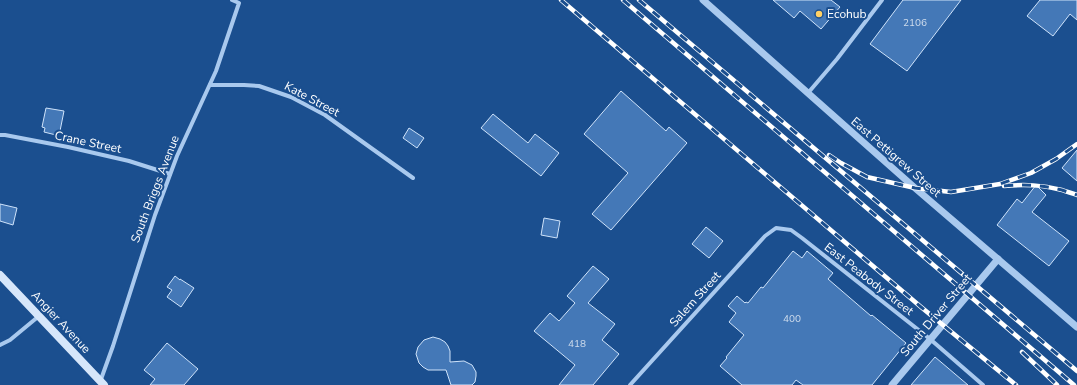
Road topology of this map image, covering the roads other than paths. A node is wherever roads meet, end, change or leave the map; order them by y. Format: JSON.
{"nodes":[{"id":1,"x":232,"y":0,"type":"edge"},
{"id":2,"x":703,"y":0,"type":"edge"},
{"id":3,"x":882,"y":0,"type":"edge"},
{"id":4,"x":210,"y":85,"type":"junction"},
{"id":5,"x":808,"y":93,"type":"junction"},
{"id":6,"x":0,"y":135,"type":"edge"},
{"id":7,"x":170,"y":174,"type":"junction"},
{"id":8,"x":413,"y":178,"type":"dead end"},
{"id":9,"x":776,"y":228,"type":"joint"},
{"id":10,"x":998,"y":259,"type":"junction"},
{"id":11,"x":0,"y":275,"type":"edge"},
{"id":12,"x":40,"y":316,"type":"junction"},
{"id":13,"x":1077,"y":327,"type":"edge"},
{"id":14,"x":930,"y":340,"type":"junction"},
{"id":15,"x":0,"y":345,"type":"edge"},
{"id":16,"x":101,"y":384,"type":"edge"},
{"id":17,"x":630,"y":385,"type":"edge"},
{"id":18,"x":892,"y":385,"type":"edge"},
{"id":19,"x":983,"y":385,"type":"edge"}],
"edges":[{"from":1,"to":4,"type":"street","name":"South Briggs Avenue"},
{"from":2,"to":5,"type":"street","name":"East Pettigrew Street"},
{"from":3,"to":5,"type":"street"},
{"from":4,"to":7,"type":"street","name":"South Briggs Avenue"},
{"from":4,"to":8,"type":"street","name":"Kate Street"},
{"from":5,"to":10,"type":"street","name":"East Pettigrew Street"},
{"from":6,"to":7,"type":"street","name":"Crane Street"},
{"from":7,"to":16,"type":"street","name":"South Briggs Avenue"},
{"from":9,"to":14,"type":"street","name":"East Peabody Street"},
{"from":9,"to":17,"type":"street","name":"Salem Street"},
{"from":10,"to":13,"type":"street","name":"East Pettigrew Street"},
{"from":10,"to":14,"type":"street","name":"South Driver Street"},
{"from":11,"to":12,"type":"main road","name":"Angier Avenue"},
{"from":12,"to":15,"type":"street"},
{"from":12,"to":16,"type":"main road","name":"Angier Avenue"},
{"from":14,"to":18,"type":"street","name":"South Driver Street"},
{"from":14,"to":19,"type":"street","name":"East Peabody Street"}]}
